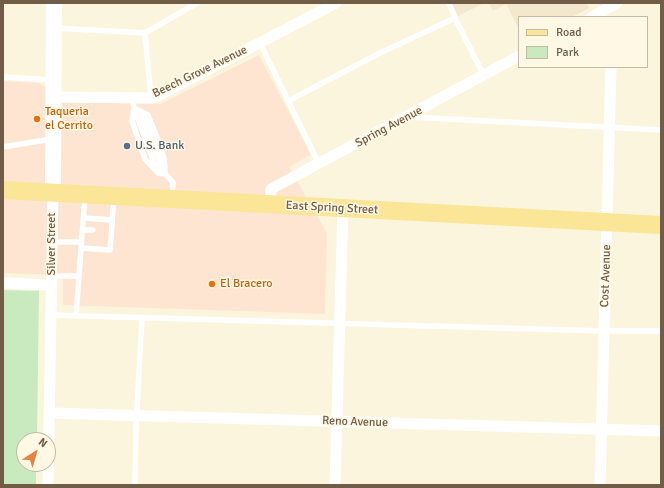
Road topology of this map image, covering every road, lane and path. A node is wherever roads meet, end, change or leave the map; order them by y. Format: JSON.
{"nodes":[{"id":1,"x":54,"y":3,"type":"edge"},
{"id":2,"x":197,"y":3,"type":"edge"},
{"id":3,"x":336,"y":3,"type":"edge"},
{"id":4,"x":449,"y":3,"type":"edge"},
{"id":5,"x":615,"y":4,"type":"edge"},
{"id":6,"x":594,"y":16,"type":"edge"},
{"id":7,"x":613,"y":16,"type":"edge"},
{"id":8,"x":455,"y":18,"type":"junction"},
{"id":9,"x":54,"y":28,"type":"junction"},
{"id":10,"x":144,"y":33,"type":"junction"},
{"id":11,"x":260,"y":43,"type":"junction"},
{"id":12,"x":518,"y":57,"type":"edge"},
{"id":13,"x":611,"y":68,"type":"edge"},
{"id":14,"x":484,"y":76,"type":"junction"},
{"id":15,"x":3,"y":77,"type":"edge"},
{"id":16,"x":53,"y":80,"type":"junction"},
{"id":17,"x":53,"y":97,"type":"junction"},
{"id":18,"x":150,"y":98,"type":"junction"},
{"id":19,"x":288,"y":101,"type":"junction"},
{"id":20,"x":133,"y":103,"type":"junction"},
{"id":21,"x":406,"y":117,"type":"junction"},
{"id":22,"x":610,"y":127,"type":"junction"},
{"id":23,"x":661,"y":130,"type":"edge"},
{"id":24,"x":53,"y":139,"type":"junction"},
{"id":25,"x":3,"y":147,"type":"edge"},
{"id":26,"x":319,"y":164,"type":"junction"},
{"id":27,"x":165,"y":174,"type":"junction"},
{"id":28,"x":3,"y":190,"type":"edge"},
{"id":29,"x":52,"y":192,"type":"junction"},
{"id":30,"x":85,"y":194,"type":"junction"},
{"id":31,"x":114,"y":196,"type":"junction"},
{"id":32,"x":172,"y":199,"type":"junction"},
{"id":33,"x":270,"y":204,"type":"junction"},
{"id":34,"x":342,"y":208,"type":"junction"},
{"id":35,"x":84,"y":218,"type":"junction"},
{"id":36,"x":112,"y":220,"type":"junction"},
{"id":37,"x":607,"y":222,"type":"junction"},
{"id":38,"x":661,"y":225,"type":"edge"},
{"id":39,"x":83,"y":230,"type":"junction"},
{"id":40,"x":93,"y":230,"type":"dead end"},
{"id":41,"x":52,"y":242,"type":"junction"},
{"id":42,"x":81,"y":245,"type":"junction"},
{"id":43,"x":79,"y":276,"type":"junction"},
{"id":44,"x":52,"y":280,"type":"junction"},
{"id":45,"x":3,"y":283,"type":"edge"},
{"id":46,"x":51,"y":315,"type":"junction"},
{"id":47,"x":76,"y":316,"type":"junction"},
{"id":48,"x":142,"y":318,"type":"junction"},
{"id":49,"x":339,"y":324,"type":"junction"},
{"id":50,"x":604,"y":331,"type":"junction"},
{"id":51,"x":661,"y":331,"type":"edge"},
{"id":52,"x":49,"y":413,"type":"junction"},
{"id":53,"x":137,"y":416,"type":"junction"},
{"id":54,"x":337,"y":421,"type":"junction"},
{"id":55,"x":601,"y":429,"type":"junction"},
{"id":56,"x":661,"y":431,"type":"edge"},
{"id":57,"x":48,"y":485,"type":"edge"},
{"id":58,"x":135,"y":485,"type":"edge"},
{"id":59,"x":335,"y":485,"type":"edge"},
{"id":60,"x":600,"y":485,"type":"edge"}],
"edges":[{"from":1,"to":9,"type":"main road","name":"Silver Street"},
{"from":2,"to":10,"type":"lane"},
{"from":3,"to":11,"type":"street","name":"Beech Grove Avenue"},
{"from":4,"to":8,"type":"lane"},
{"from":5,"to":6,"type":"street"},
{"from":5,"to":7,"type":"street"},
{"from":8,"to":14,"type":"lane"},
{"from":8,"to":19,"type":"lane"},
{"from":9,"to":10,"type":"lane"},
{"from":9,"to":16,"type":"main road","name":"Silver Street"},
{"from":10,"to":18,"type":"lane"},
{"from":11,"to":18,"type":"street","name":"Beech Grove Avenue"},
{"from":11,"to":19,"type":"lane"},
{"from":12,"to":14,"type":"street","name":"Spring Avenue"},
{"from":13,"to":22,"type":"street","name":"Cost Avenue"},
{"from":14,"to":21,"type":"street","name":"Spring Avenue"},
{"from":15,"to":16,"type":"lane"},
{"from":16,"to":17,"type":"main road","name":"Silver Street"},
{"from":17,"to":20,"type":"street","name":"Beech Grove Avenue"},
{"from":17,"to":24,"type":"main road","name":"Silver Street"},
{"from":18,"to":20,"type":"street","name":"Beech Grove Avenue"},
{"from":19,"to":26,"type":"lane"},
{"from":20,"to":27,"type":"lane"},
{"from":20,"to":27,"type":"lane"},
{"from":21,"to":22,"type":"lane"},
{"from":21,"to":26,"type":"street","name":"Spring Avenue"},
{"from":22,"to":23,"type":"lane"},
{"from":22,"to":37,"type":"street","name":"Cost Avenue"},
{"from":24,"to":25,"type":"lane"},
{"from":24,"to":29,"type":"main road","name":"Silver Street"},
{"from":26,"to":33,"type":"street","name":"Spring Avenue"},
{"from":27,"to":32,"type":"lane"},
{"from":28,"to":29,"type":"main road","name":"East Spring Street"},
{"from":29,"to":30,"type":"main road","name":"East Spring Street"},
{"from":29,"to":41,"type":"street","name":"Silver Street"},
{"from":30,"to":31,"type":"main road","name":"East Spring Street"},
{"from":30,"to":35,"type":"lane"},
{"from":31,"to":32,"type":"main road","name":"East Spring Street"},
{"from":31,"to":36,"type":"lane"},
{"from":32,"to":33,"type":"main road","name":"East Spring Street"},
{"from":33,"to":34,"type":"main road","name":"East Spring Street"},
{"from":34,"to":37,"type":"main road","name":"East Spring Street"},
{"from":34,"to":49,"type":"street"},
{"from":35,"to":36,"type":"lane"},
{"from":35,"to":39,"type":"lane"},
{"from":36,"to":42,"type":"lane"},
{"from":37,"to":38,"type":"main road","name":"East Spring Street"},
{"from":37,"to":50,"type":"street","name":"Cost Avenue"},
{"from":39,"to":40,"type":"lane"},
{"from":39,"to":42,"type":"lane"},
{"from":41,"to":42,"type":"lane"},
{"from":41,"to":44,"type":"street","name":"Silver Street"},
{"from":42,"to":43,"type":"lane"},
{"from":43,"to":44,"type":"lane"},
{"from":43,"to":47,"type":"lane"},
{"from":44,"to":45,"type":"street"},
{"from":44,"to":46,"type":"street","name":"Silver Street"},
{"from":46,"to":47,"type":"lane"},
{"from":46,"to":52,"type":"street","name":"Silver Street"},
{"from":47,"to":48,"type":"lane"},
{"from":48,"to":49,"type":"lane"},
{"from":48,"to":53,"type":"lane"},
{"from":49,"to":50,"type":"lane"},
{"from":49,"to":54,"type":"street"},
{"from":50,"to":51,"type":"lane"},
{"from":50,"to":55,"type":"street","name":"Cost Avenue"},
{"from":52,"to":53,"type":"street","name":"Reno Avenue"},
{"from":52,"to":57,"type":"street","name":"Silver Street"},
{"from":53,"to":54,"type":"street","name":"Reno Avenue"},
{"from":53,"to":58,"type":"lane"},
{"from":54,"to":55,"type":"street","name":"Reno Avenue"},
{"from":54,"to":59,"type":"street"},
{"from":55,"to":56,"type":"street","name":"Reno Avenue"},
{"from":55,"to":60,"type":"street","name":"Cost Avenue"}]}
